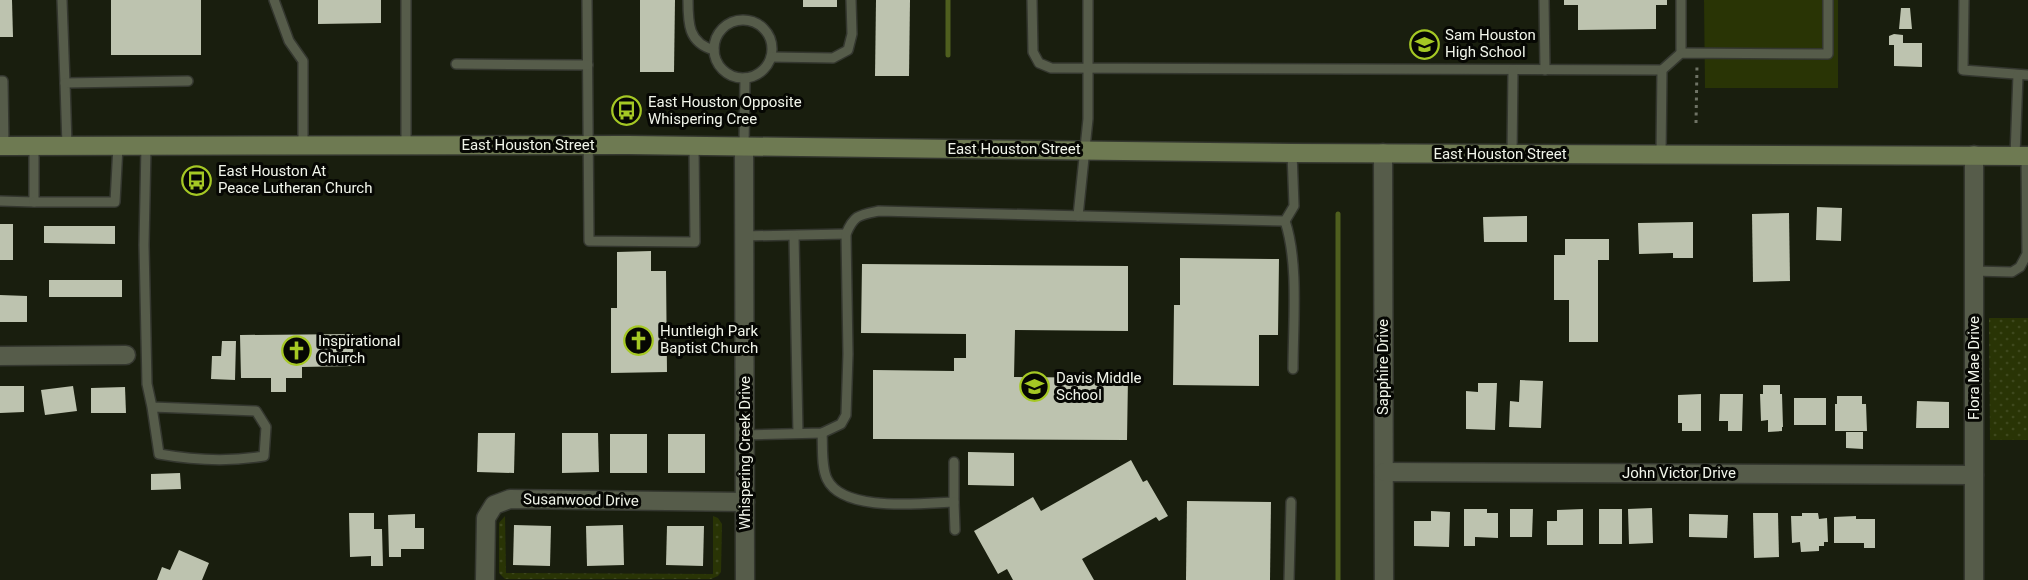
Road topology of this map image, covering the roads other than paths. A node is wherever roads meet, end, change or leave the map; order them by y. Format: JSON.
{"nodes":[{"id":1,"x":62,"y":0,"type":"edge"},
{"id":2,"x":274,"y":0,"type":"edge"},
{"id":3,"x":406,"y":0,"type":"edge"},
{"id":4,"x":587,"y":0,"type":"edge"},
{"id":5,"x":688,"y":0,"type":"edge"},
{"id":6,"x":851,"y":0,"type":"edge"},
{"id":7,"x":1032,"y":0,"type":"edge"},
{"id":8,"x":1088,"y":0,"type":"edge"},
{"id":9,"x":1544,"y":0,"type":"edge"},
{"id":10,"x":1681,"y":0,"type":"edge"},
{"id":11,"x":1828,"y":0,"type":"edge"},
{"id":12,"x":1964,"y":0,"type":"edge"},
{"id":13,"x":714,"y":50,"type":"junction"},
{"id":14,"x":1681,"y":53,"type":"junction"},
{"id":15,"x":771,"y":57,"type":"junction"},
{"id":16,"x":456,"y":64,"type":"dead end"},
{"id":17,"x":588,"y":65,"type":"junction"},
{"id":18,"x":1087,"y":68,"type":"junction"},
{"id":19,"x":1513,"y":70,"type":"junction"},
{"id":20,"x":1545,"y":70,"type":"junction"},
{"id":21,"x":1662,"y":70,"type":"junction"},
{"id":22,"x":2023,"y":75,"type":"edge"},
{"id":23,"x":745,"y":78,"type":"junction"},
{"id":24,"x":0,"y":81,"type":"edge"},
{"id":25,"x":188,"y":81,"type":"dead end"},
{"id":26,"x":64,"y":83,"type":"junction"},
{"id":27,"x":588,"y":145,"type":"junction"},
{"id":28,"x":2,"y":146,"type":"edge"},
{"id":29,"x":34,"y":146,"type":"junction"},
{"id":30,"x":67,"y":146,"type":"junction"},
{"id":31,"x":118,"y":146,"type":"junction"},
{"id":32,"x":146,"y":146,"type":"junction"},
{"id":33,"x":303,"y":146,"type":"junction"},
{"id":34,"x":406,"y":146,"type":"junction"},
{"id":35,"x":694,"y":146,"type":"junction"},
{"id":36,"x":744,"y":147,"type":"junction"},
{"id":37,"x":1086,"y":149,"type":"junction"},
{"id":38,"x":1292,"y":153,"type":"junction"},
{"id":39,"x":1383,"y":153,"type":"junction"},
{"id":40,"x":1512,"y":154,"type":"junction"},
{"id":41,"x":1661,"y":154,"type":"junction"},
{"id":42,"x":1974,"y":155,"type":"junction"},
{"id":43,"x":2023,"y":156,"type":"edge"},
{"id":44,"x":0,"y":201,"type":"edge"},
{"id":45,"x":34,"y":202,"type":"junction"},
{"id":46,"x":2027,"y":207,"type":"edge"},
{"id":47,"x":1078,"y":216,"type":"junction"},
{"id":48,"x":1285,"y":221,"type":"junction"},
{"id":49,"x":846,"y":234,"type":"junction"},
{"id":50,"x":744,"y":236,"type":"junction"},
{"id":51,"x":794,"y":236,"type":"junction"},
{"id":52,"x":2027,"y":254,"type":"edge"},
{"id":53,"x":1974,"y":271,"type":"junction"},
{"id":54,"x":126,"y":355,"type":"dead end"},
{"id":55,"x":0,"y":356,"type":"edge"},
{"id":56,"x":1293,"y":369,"type":"dead end"},
{"id":57,"x":152,"y":407,"type":"junction"},
{"id":58,"x":798,"y":433,"type":"junction"},
{"id":59,"x":822,"y":433,"type":"junction"},
{"id":60,"x":745,"y":435,"type":"junction"},
{"id":61,"x":954,"y":462,"type":"dead end"},
{"id":62,"x":1384,"y":472,"type":"junction"},
{"id":63,"x":1974,"y":475,"type":"junction"},
{"id":64,"x":745,"y":502,"type":"junction"},
{"id":65,"x":954,"y":502,"type":"junction"},
{"id":66,"x":1291,"y":502,"type":"dead end"},
{"id":67,"x":955,"y":530,"type":"dead end"},
{"id":68,"x":484,"y":580,"type":"edge"},
{"id":69,"x":745,"y":580,"type":"edge"},
{"id":70,"x":1289,"y":580,"type":"edge"},
{"id":71,"x":1384,"y":580,"type":"edge"},
{"id":72,"x":1974,"y":580,"type":"edge"}],
"edges":[{"from":1,"to":26,"type":"lane"},
{"from":2,"to":33,"type":"lane"},
{"from":3,"to":34,"type":"lane"},
{"from":4,"to":17,"type":"lane"},
{"from":5,"to":13,"type":"lane"},
{"from":6,"to":15,"type":"lane"},
{"from":7,"to":18,"type":"lane"},
{"from":8,"to":18,"type":"lane"},
{"from":9,"to":20,"type":"lane"},
{"from":10,"to":14,"type":"lane"},
{"from":11,"to":14,"type":"lane"},
{"from":12,"to":22,"type":"lane"},
{"from":13,"to":15,"type":"lane"},
{"from":13,"to":23,"type":"lane"},
{"from":14,"to":21,"type":"lane"},
{"from":15,"to":23,"type":"lane"},
{"from":16,"to":17,"type":"lane"},
{"from":17,"to":27,"type":"lane"},
{"from":18,"to":19,"type":"lane"},
{"from":18,"to":37,"type":"lane"},
{"from":19,"to":20,"type":"lane"},
{"from":19,"to":40,"type":"lane"},
{"from":20,"to":21,"type":"lane"},
{"from":21,"to":41,"type":"lane"},
{"from":22,"to":43,"type":"lane"},
{"from":23,"to":36,"type":"lane"},
{"from":24,"to":28,"type":"lane"},
{"from":25,"to":26,"type":"lane"},
{"from":26,"to":30,"type":"lane"},
{"from":27,"to":34,"type":"main road","name":"East Houston Street"},
{"from":27,"to":35,"type":"main road","name":"East Houston Street"},
{"from":27,"to":35,"type":"lane"},
{"from":28,"to":29,"type":"main road","name":"East Houston Street"},
{"from":29,"to":30,"type":"main road","name":"East Houston Street"},
{"from":29,"to":45,"type":"lane"},
{"from":30,"to":31,"type":"main road","name":"East Houston Street"},
{"from":31,"to":32,"type":"main road","name":"East Houston Street"},
{"from":31,"to":45,"type":"lane"},
{"from":32,"to":33,"type":"main road","name":"East Houston Street"},
{"from":32,"to":57,"type":"lane"},
{"from":33,"to":34,"type":"main road","name":"East Houston Street"},
{"from":35,"to":36,"type":"main road","name":"East Houston Street"},
{"from":36,"to":37,"type":"main road","name":"East Houston Street"},
{"from":36,"to":50,"type":"street","name":"Whispering Creek Drive"},
{"from":37,"to":38,"type":"main road","name":"East Houston Street"},
{"from":37,"to":47,"type":"lane"},
{"from":38,"to":39,"type":"main road","name":"East Houston Street"},
{"from":38,"to":48,"type":"lane"},
{"from":39,"to":40,"type":"main road","name":"East Houston Street"},
{"from":39,"to":62,"type":"street","name":"Sapphire Drive"},
{"from":40,"to":41,"type":"main road","name":"East Houston Street"},
{"from":41,"to":42,"type":"main road","name":"East Houston Street"},
{"from":42,"to":43,"type":"main road","name":"East Houston Street"},
{"from":42,"to":53,"type":"street","name":"Flora Mae Drive"},
{"from":43,"to":46,"type":"lane"},
{"from":44,"to":45,"type":"lane"},
{"from":46,"to":52,"type":"lane"},
{"from":47,"to":48,"type":"lane"},
{"from":47,"to":49,"type":"lane"},
{"from":48,"to":56,"type":"lane"},
{"from":49,"to":51,"type":"lane"},
{"from":49,"to":59,"type":"lane"},
{"from":50,"to":51,"type":"lane"},
{"from":50,"to":60,"type":"street","name":"Whispering Creek Drive"},
{"from":51,"to":58,"type":"lane"},
{"from":52,"to":53,"type":"lane"},
{"from":53,"to":63,"type":"street","name":"Flora Mae Drive"},
{"from":54,"to":55,"type":"street"},
{"from":57,"to":57,"type":"lane"},
{"from":58,"to":59,"type":"lane"},
{"from":58,"to":60,"type":"lane"},
{"from":59,"to":65,"type":"lane"},
{"from":60,"to":64,"type":"street","name":"Whispering Creek Drive"},
{"from":61,"to":65,"type":"lane"},
{"from":62,"to":63,"type":"street","name":"John Victor Drive"},
{"from":62,"to":71,"type":"street","name":"Sapphire Drive"},
{"from":63,"to":72,"type":"street","name":"Flora Mae Drive"},
{"from":64,"to":68,"type":"street","name":"Susanwood Drive"},
{"from":64,"to":69,"type":"street","name":"Whispering Creek Drive"},
{"from":65,"to":67,"type":"lane"},
{"from":66,"to":70,"type":"lane"}]}
